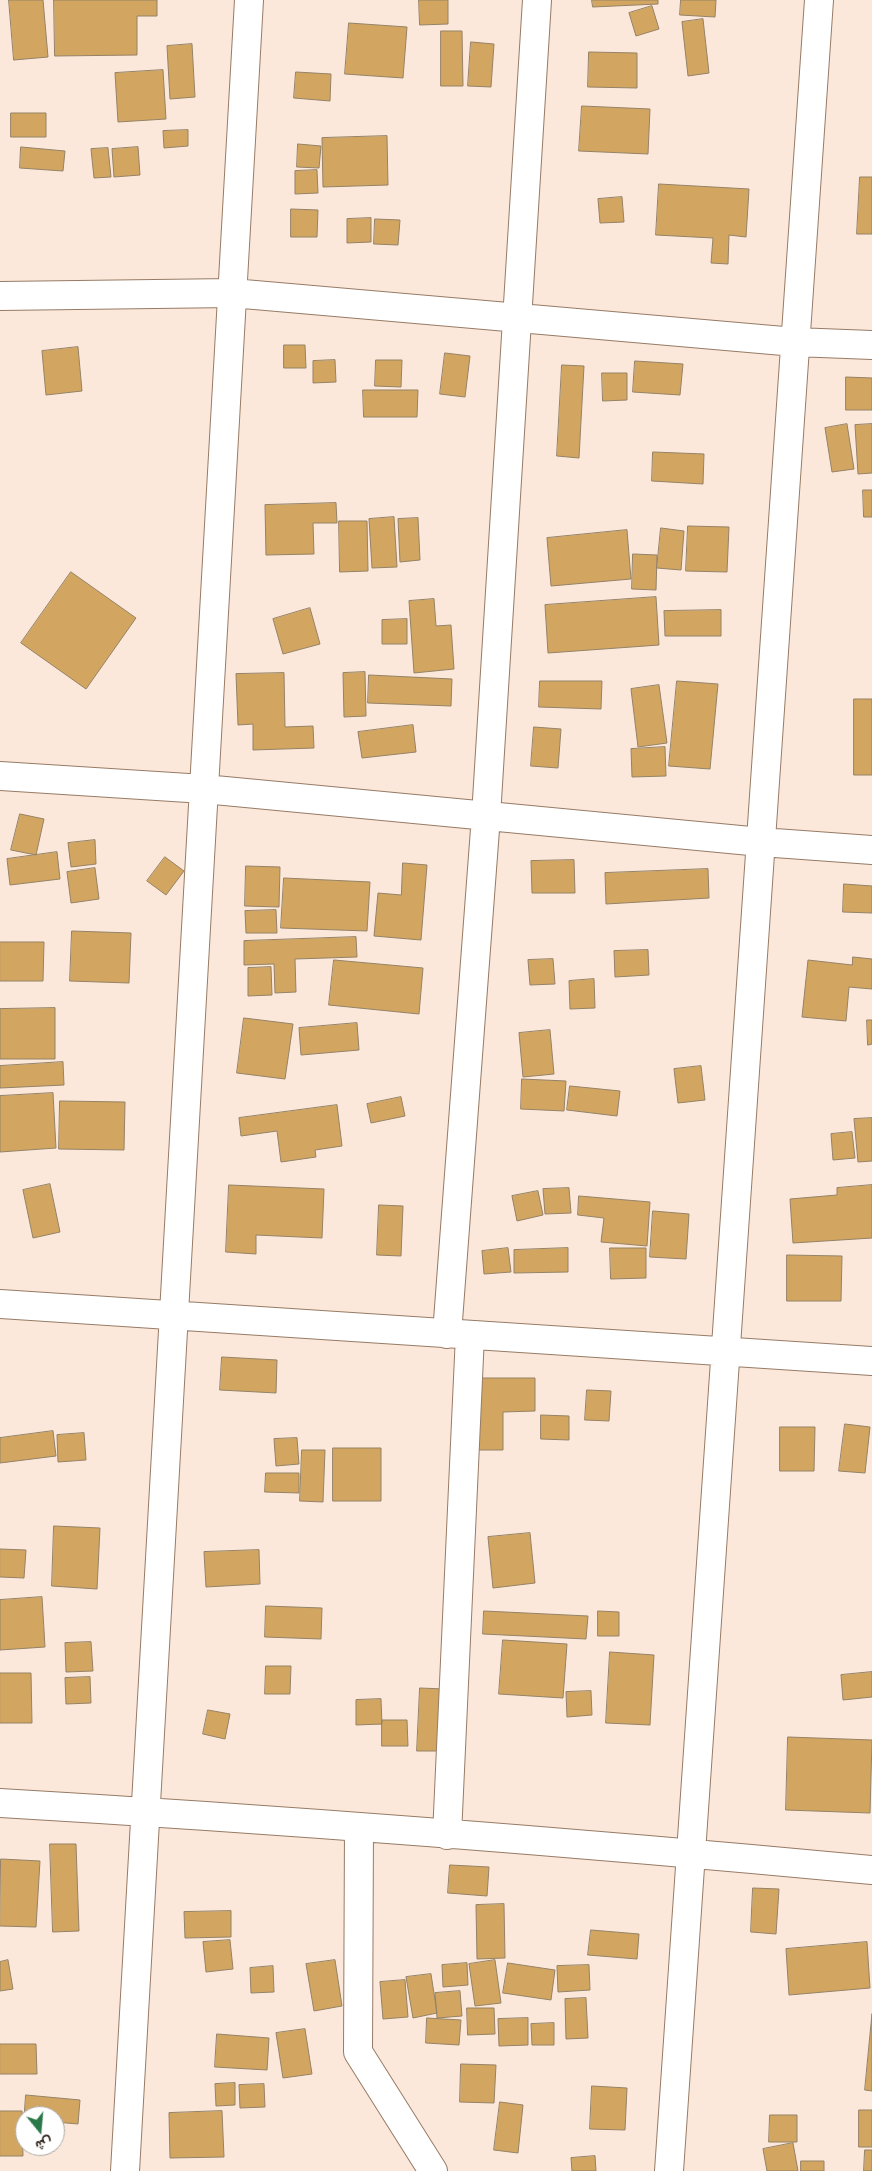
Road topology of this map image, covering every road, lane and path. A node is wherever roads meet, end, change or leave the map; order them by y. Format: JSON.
{"nodes":[{"id":1,"x":249,"y":0,"type":"edge"},
{"id":2,"x":537,"y":0,"type":"edge"},
{"id":3,"x":819,"y":0,"type":"edge"},
{"id":4,"x":232,"y":293,"type":"junction"},
{"id":5,"x":0,"y":296,"type":"edge"},
{"id":6,"x":517,"y":318,"type":"junction"},
{"id":7,"x":795,"y":342,"type":"junction"},
{"id":8,"x":872,"y":344,"type":"edge"},
{"id":9,"x":0,"y":776,"type":"edge"},
{"id":10,"x":204,"y":789,"type":"junction"},
{"id":11,"x":486,"y":816,"type":"junction"},
{"id":12,"x":761,"y":842,"type":"junction"},
{"id":13,"x":872,"y":850,"type":"edge"},
{"id":14,"x":0,"y":1304,"type":"edge"},
{"id":15,"x":173,"y":1316,"type":"junction"},
{"id":16,"x":459,"y":1334,"type":"junction"},
{"id":17,"x":726,"y":1352,"type":"junction"},
{"id":18,"x":872,"y":1362,"type":"edge"},
{"id":19,"x":0,"y":1803,"type":"edge"},
{"id":20,"x":145,"y":1812,"type":"junction"},
{"id":21,"x":358,"y":1828,"type":"junction"},
{"id":22,"x":447,"y":1834,"type":"junction"},
{"id":23,"x":691,"y":1854,"type":"junction"},
{"id":24,"x":872,"y":1870,"type":"edge"},
{"id":25,"x":125,"y":2171,"type":"edge"},
{"id":26,"x":433,"y":2171,"type":"edge"},
{"id":27,"x":669,"y":2171,"type":"edge"}],
"edges":[{"from":1,"to":4,"type":"street"},
{"from":2,"to":6,"type":"street"},
{"from":3,"to":7,"type":"street"},
{"from":4,"to":5,"type":"street"},
{"from":4,"to":6,"type":"street"},
{"from":4,"to":10,"type":"street"},
{"from":6,"to":7,"type":"street"},
{"from":6,"to":11,"type":"street"},
{"from":7,"to":8,"type":"street"},
{"from":7,"to":12,"type":"street"},
{"from":9,"to":10,"type":"street"},
{"from":10,"to":11,"type":"street"},
{"from":10,"to":15,"type":"street"},
{"from":11,"to":12,"type":"street"},
{"from":11,"to":16,"type":"street"},
{"from":12,"to":13,"type":"street"},
{"from":12,"to":17,"type":"street"},
{"from":14,"to":15,"type":"street"},
{"from":15,"to":16,"type":"street"},
{"from":15,"to":20,"type":"street"},
{"from":16,"to":17,"type":"street"},
{"from":16,"to":22,"type":"street"},
{"from":17,"to":18,"type":"street"},
{"from":17,"to":23,"type":"street"},
{"from":19,"to":20,"type":"street"},
{"from":20,"to":21,"type":"street"},
{"from":20,"to":25,"type":"street"},
{"from":21,"to":22,"type":"street"},
{"from":21,"to":26,"type":"street"},
{"from":22,"to":23,"type":"street"},
{"from":23,"to":24,"type":"street"},
{"from":23,"to":27,"type":"street"}]}
